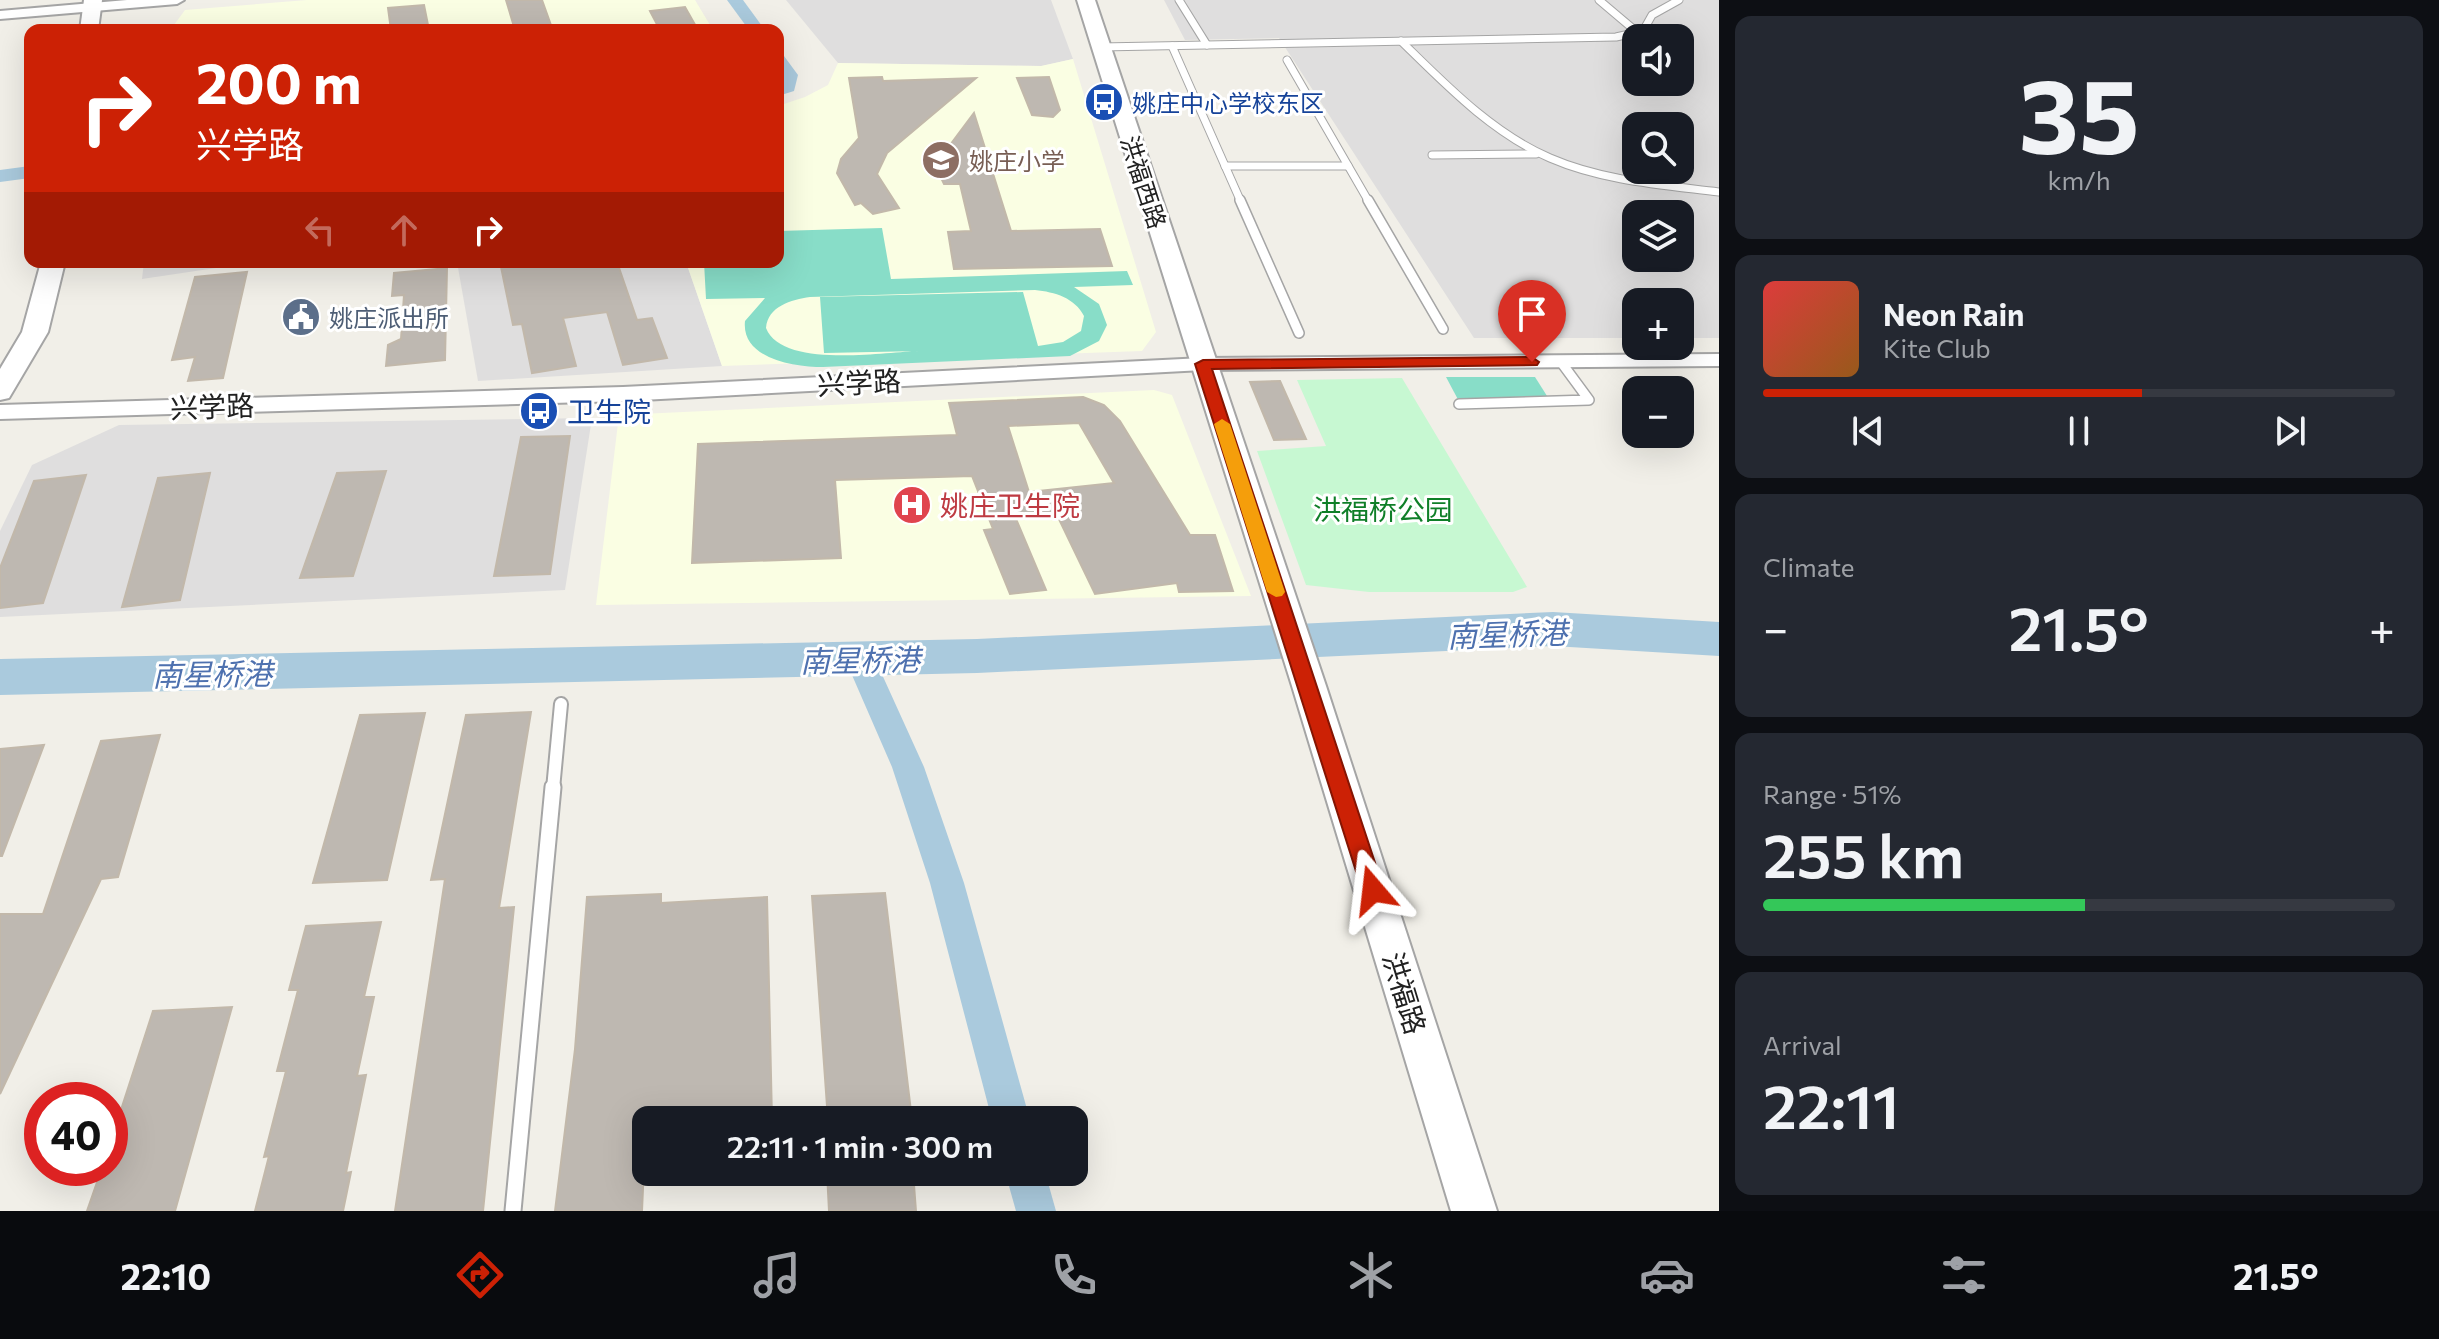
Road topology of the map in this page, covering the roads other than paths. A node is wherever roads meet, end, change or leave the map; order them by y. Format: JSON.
{"nodes":[{"id":1,"x":177,"y":0,"type":"edge"},
{"id":2,"x":1086,"y":0,"type":"edge"},
{"id":3,"x":1179,"y":0,"type":"edge"},
{"id":4,"x":1599,"y":0,"type":"edge"},
{"id":5,"x":1679,"y":0,"type":"edge"},
{"id":6,"x":93,"y":3,"type":"edge"},
{"id":7,"x":0,"y":15,"type":"edge"},
{"id":8,"x":90,"y":24,"type":"edge"},
{"id":9,"x":1627,"y":24,"type":"edge"},
{"id":10,"x":1647,"y":24,"type":"edge"},
{"id":11,"x":1622,"y":36,"type":"edge"},
{"id":12,"x":1401,"y":41,"type":"junction"},
{"id":13,"x":1207,"y":45,"type":"junction"},
{"id":14,"x":1172,"y":46,"type":"junction"},
{"id":15,"x":1101,"y":47,"type":"junction"},
{"id":16,"x":1287,"y":60,"type":"dead end"},
{"id":17,"x":1542,"y":154,"type":"junction"},
{"id":18,"x":1432,"y":155,"type":"dead end"},
{"id":19,"x":1225,"y":166,"type":"junction"},
{"id":20,"x":1348,"y":166,"type":"junction"},
{"id":21,"x":1719,"y":192,"type":"edge"},
{"id":22,"x":51,"y":268,"type":"edge"},
{"id":23,"x":1443,"y":329,"type":"dead end"},
{"id":24,"x":1299,"y":333,"type":"dead end"},
{"id":25,"x":1719,"y":360,"type":"edge"},
{"id":26,"x":1561,"y":362,"type":"junction"},
{"id":27,"x":1203,"y":364,"type":"junction"},
{"id":28,"x":0,"y":392,"type":"edge"},
{"id":29,"x":1459,"y":404,"type":"dead end"},
{"id":30,"x":0,"y":412,"type":"edge"},
{"id":31,"x":561,"y":704,"type":"dead end"},
{"id":32,"x":513,"y":1211,"type":"edge"},
{"id":33,"x":1474,"y":1211,"type":"edge"}],
"edges":[{"from":1,"to":6,"type":"street"},
{"from":2,"to":15,"type":"street","name":"洪福西路"},
{"from":3,"to":13,"type":"lane"},
{"from":4,"to":9,"type":"lane"},
{"from":5,"to":10,"type":"lane"},
{"from":6,"to":7,"type":"street"},
{"from":6,"to":8,"type":"street"},
{"from":11,"to":12,"type":"lane"},
{"from":12,"to":13,"type":"lane"},
{"from":12,"to":17,"type":"lane"},
{"from":13,"to":14,"type":"lane"},
{"from":14,"to":15,"type":"lane"},
{"from":14,"to":19,"type":"lane"},
{"from":15,"to":27,"type":"street","name":"洪福西路"},
{"from":16,"to":20,"type":"lane"},
{"from":17,"to":18,"type":"lane"},
{"from":17,"to":21,"type":"lane"},
{"from":19,"to":20,"type":"lane"},
{"from":19,"to":24,"type":"lane"},
{"from":20,"to":23,"type":"lane"},
{"from":22,"to":28,"type":"street"},
{"from":25,"to":26,"type":"street","name":"兴学路"},
{"from":26,"to":27,"type":"street","name":"兴学路"},
{"from":26,"to":29,"type":"lane"},
{"from":27,"to":30,"type":"street","name":"兴学路"},
{"from":27,"to":33,"type":"street","name":"洪福路"},
{"from":31,"to":32,"type":"lane"}]}
